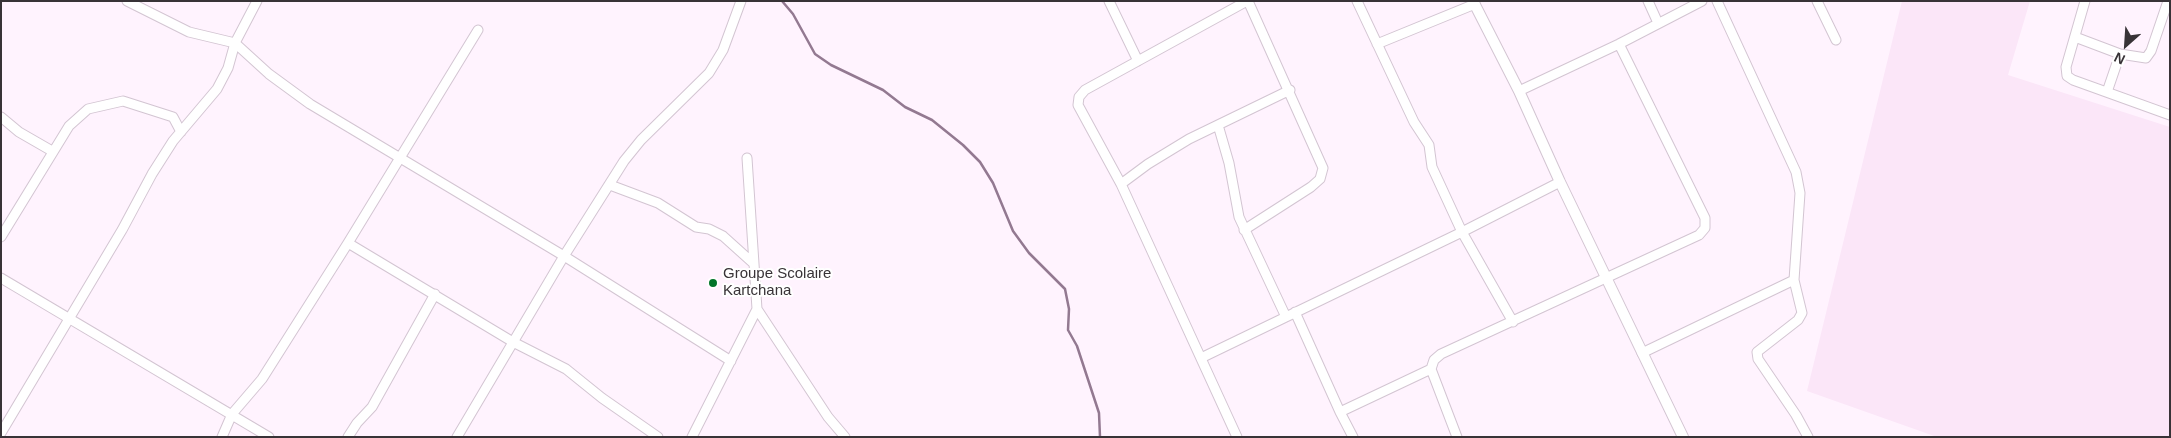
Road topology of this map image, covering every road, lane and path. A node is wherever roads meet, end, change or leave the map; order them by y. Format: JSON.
{"nodes":[{"id":1,"x":127,"y":1,"type":"edge"},
{"id":2,"x":257,"y":1,"type":"edge"},
{"id":3,"x":741,"y":1,"type":"edge"},
{"id":4,"x":1109,"y":1,"type":"edge"},
{"id":5,"x":1247,"y":1,"type":"edge"},
{"id":6,"x":1357,"y":1,"type":"edge"},
{"id":7,"x":1648,"y":1,"type":"edge"},
{"id":8,"x":1702,"y":1,"type":"edge"},
{"id":9,"x":1717,"y":1,"type":"edge"},
{"id":10,"x":1817,"y":1,"type":"edge"},
{"id":11,"x":2085,"y":1,"type":"edge"},
{"id":12,"x":2168,"y":1,"type":"edge"},
{"id":13,"x":1474,"y":3,"type":"edge"},
{"id":14,"x":1658,"y":23,"type":"junction"},
{"id":15,"x":478,"y":30,"type":"dead end"},
{"id":16,"x":2075,"y":37,"type":"junction"},
{"id":17,"x":1836,"y":40,"type":"dead end"},
{"id":18,"x":234,"y":44,"type":"junction"},
{"id":19,"x":1378,"y":44,"type":"junction"},
{"id":20,"x":1619,"y":44,"type":"junction"},
{"id":21,"x":2120,"y":54,"type":"junction"},
{"id":22,"x":1138,"y":61,"type":"junction"},
{"id":23,"x":1290,"y":90,"type":"junction"},
{"id":24,"x":1519,"y":91,"type":"junction"},
{"id":25,"x":2107,"y":92,"type":"junction"},
{"id":26,"x":2170,"y":115,"type":"edge"},
{"id":27,"x":1,"y":117,"type":"edge"},
{"id":28,"x":1218,"y":125,"type":"junction"},
{"id":29,"x":181,"y":132,"type":"junction"},
{"id":30,"x":52,"y":151,"type":"junction"},
{"id":31,"x":399,"y":158,"type":"junction"},
{"id":32,"x":746,"y":158,"type":"dead end"},
{"id":33,"x":1560,"y":182,"type":"junction"},
{"id":34,"x":1120,"y":184,"type":"junction"},
{"id":35,"x":610,"y":185,"type":"junction"},
{"id":36,"x":1244,"y":230,"type":"junction"},
{"id":37,"x":1462,"y":232,"type":"junction"},
{"id":38,"x":1,"y":237,"type":"edge"},
{"id":39,"x":348,"y":243,"type":"junction"},
{"id":40,"x":564,"y":256,"type":"junction"},
{"id":41,"x":753,"y":263,"type":"junction"},
{"id":42,"x":1605,"y":277,"type":"junction"},
{"id":43,"x":1,"y":278,"type":"edge"},
{"id":44,"x":1794,"y":280,"type":"junction"},
{"id":45,"x":435,"y":294,"type":"junction"},
{"id":46,"x":757,"y":309,"type":"junction"},
{"id":47,"x":1295,"y":312,"type":"junction"},
{"id":48,"x":1286,"y":317,"type":"junction"},
{"id":49,"x":70,"y":318,"type":"junction"},
{"id":50,"x":1513,"y":322,"type":"junction"},
{"id":51,"x":513,"y":342,"type":"junction"},
{"id":52,"x":1642,"y":353,"type":"junction"},
{"id":53,"x":1201,"y":358,"type":"junction"},
{"id":54,"x":731,"y":361,"type":"junction"},
{"id":55,"x":1430,"y":369,"type":"junction"},
{"id":56,"x":1340,"y":412,"type":"junction"},
{"id":57,"x":232,"y":414,"type":"junction"},
{"id":58,"x":1,"y":433,"type":"edge"},
{"id":59,"x":222,"y":437,"type":"edge"},
{"id":60,"x":269,"y":437,"type":"edge"},
{"id":61,"x":348,"y":437,"type":"edge"},
{"id":62,"x":457,"y":437,"type":"edge"},
{"id":63,"x":658,"y":437,"type":"edge"},
{"id":64,"x":692,"y":437,"type":"edge"},
{"id":65,"x":844,"y":437,"type":"edge"},
{"id":66,"x":1237,"y":437,"type":"edge"},
{"id":67,"x":1353,"y":437,"type":"edge"},
{"id":68,"x":1457,"y":437,"type":"edge"},
{"id":69,"x":1683,"y":437,"type":"edge"},
{"id":70,"x":1808,"y":437,"type":"edge"}],
"edges":[{"from":1,"to":18,"type":"street"},
{"from":2,"to":18,"type":"street"},
{"from":3,"to":35,"type":"street"},
{"from":4,"to":22,"type":"street"},
{"from":5,"to":22,"type":"street"},
{"from":5,"to":23,"type":"street"},
{"from":6,"to":19,"type":"street"},
{"from":7,"to":14,"type":"street"},
{"from":8,"to":14,"type":"street"},
{"from":9,"to":44,"type":"street"},
{"from":10,"to":17,"type":"street"},
{"from":11,"to":16,"type":"street"},
{"from":12,"to":21,"type":"street"},
{"from":13,"to":19,"type":"street"},
{"from":13,"to":24,"type":"street"},
{"from":14,"to":20,"type":"street"},
{"from":15,"to":31,"type":"street"},
{"from":16,"to":21,"type":"street"},
{"from":16,"to":25,"type":"street"},
{"from":18,"to":29,"type":"street"},
{"from":18,"to":31,"type":"street"},
{"from":19,"to":37,"type":"street"},
{"from":20,"to":24,"type":"street"},
{"from":20,"to":42,"type":"street"},
{"from":21,"to":25,"type":"street"},
{"from":22,"to":34,"type":"street"},
{"from":23,"to":28,"type":"street"},
{"from":23,"to":36,"type":"street"},
{"from":24,"to":33,"type":"street"},
{"from":25,"to":26,"type":"street"},
{"from":27,"to":30,"type":"street"},
{"from":28,"to":34,"type":"street"},
{"from":28,"to":36,"type":"street"},
{"from":29,"to":30,"type":"street"},
{"from":29,"to":49,"type":"street"},
{"from":30,"to":38,"type":"street"},
{"from":31,"to":39,"type":"street"},
{"from":31,"to":40,"type":"street"},
{"from":32,"to":41,"type":"street"},
{"from":33,"to":37,"type":"street"},
{"from":33,"to":42,"type":"street"},
{"from":34,"to":53,"type":"street"},
{"from":35,"to":40,"type":"street"},
{"from":35,"to":41,"type":"street"},
{"from":36,"to":48,"type":"street"},
{"from":37,"to":47,"type":"street"},
{"from":37,"to":50,"type":"street"},
{"from":39,"to":45,"type":"street"},
{"from":39,"to":57,"type":"street"},
{"from":40,"to":51,"type":"street"},
{"from":40,"to":54,"type":"street"},
{"from":41,"to":46,"type":"street"},
{"from":42,"to":50,"type":"street"},
{"from":42,"to":52,"type":"street"},
{"from":43,"to":49,"type":"street"},
{"from":44,"to":52,"type":"street"},
{"from":44,"to":70,"type":"street"},
{"from":45,"to":51,"type":"street"},
{"from":45,"to":61,"type":"street"},
{"from":46,"to":54,"type":"street"},
{"from":46,"to":65,"type":"street"},
{"from":47,"to":48,"type":"street"},
{"from":47,"to":56,"type":"street"},
{"from":48,"to":53,"type":"street"},
{"from":49,"to":57,"type":"street"},
{"from":49,"to":58,"type":"street"},
{"from":50,"to":55,"type":"street"},
{"from":51,"to":62,"type":"street"},
{"from":51,"to":63,"type":"street"},
{"from":52,"to":69,"type":"street"},
{"from":53,"to":66,"type":"street"},
{"from":54,"to":64,"type":"street"},
{"from":55,"to":56,"type":"street"},
{"from":55,"to":68,"type":"street"},
{"from":56,"to":67,"type":"street"},
{"from":57,"to":59,"type":"street"},
{"from":57,"to":60,"type":"street"}]}
